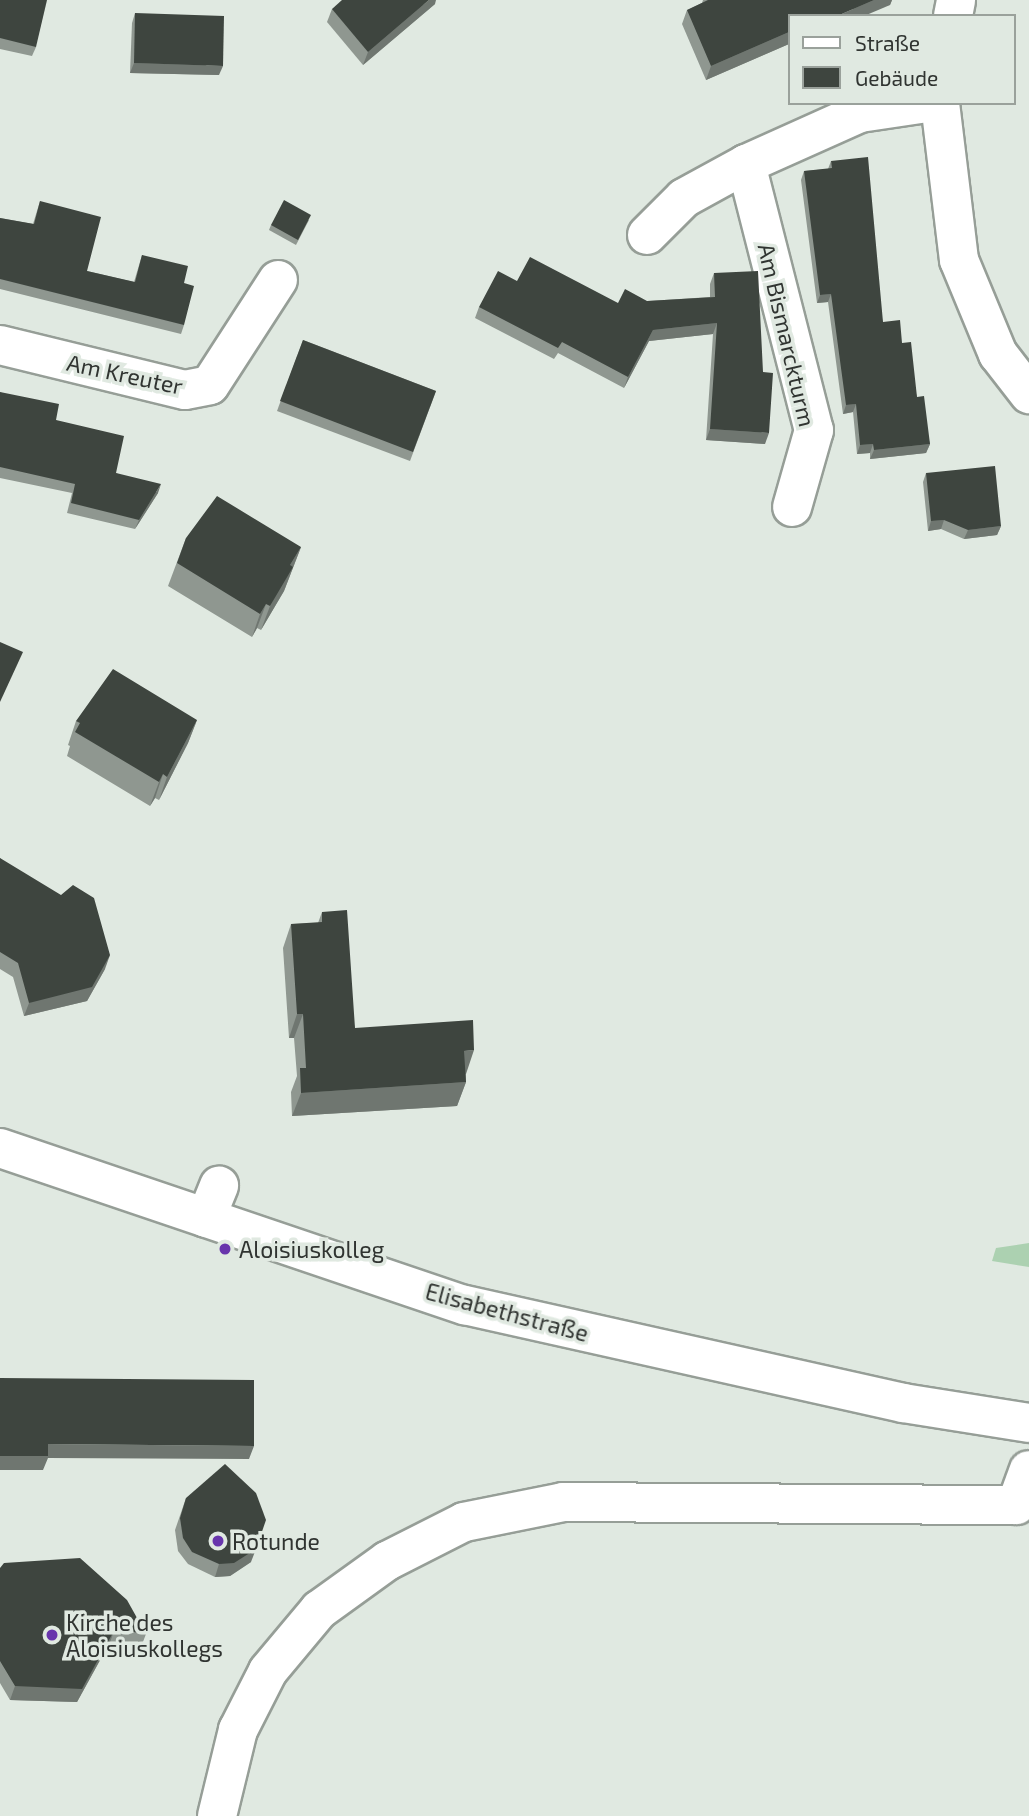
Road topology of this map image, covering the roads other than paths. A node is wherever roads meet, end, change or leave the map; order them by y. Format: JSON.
{"nodes":[{"id":1,"x":914,"y":105,"type":"edge"},
{"id":2,"x":940,"y":105,"type":"edge"},
{"id":3,"x":746,"y":164,"type":"junction"},
{"id":4,"x":647,"y":235,"type":"dead end"},
{"id":5,"x":278,"y":280,"type":"dead end"},
{"id":6,"x":0,"y":345,"type":"edge"},
{"id":7,"x":1029,"y":394,"type":"edge"},
{"id":8,"x":792,"y":507,"type":"dead end"},
{"id":9,"x":0,"y":1148,"type":"edge"},
{"id":10,"x":1029,"y":1423,"type":"edge"},
{"id":11,"x":1029,"y":1470,"type":"edge"},
{"id":12,"x":217,"y":1816,"type":"edge"}],
"edges":[{"from":1,"to":3,"type":"street"},
{"from":2,"to":7,"type":"street"},
{"from":3,"to":4,"type":"street"},
{"from":3,"to":8,"type":"street","name":"Am Bismarckturm"},
{"from":5,"to":6,"type":"street","name":"Am Kreuter"},
{"from":9,"to":10,"type":"street","name":"Elisabethstraße"},
{"from":11,"to":12,"type":"street"}]}
